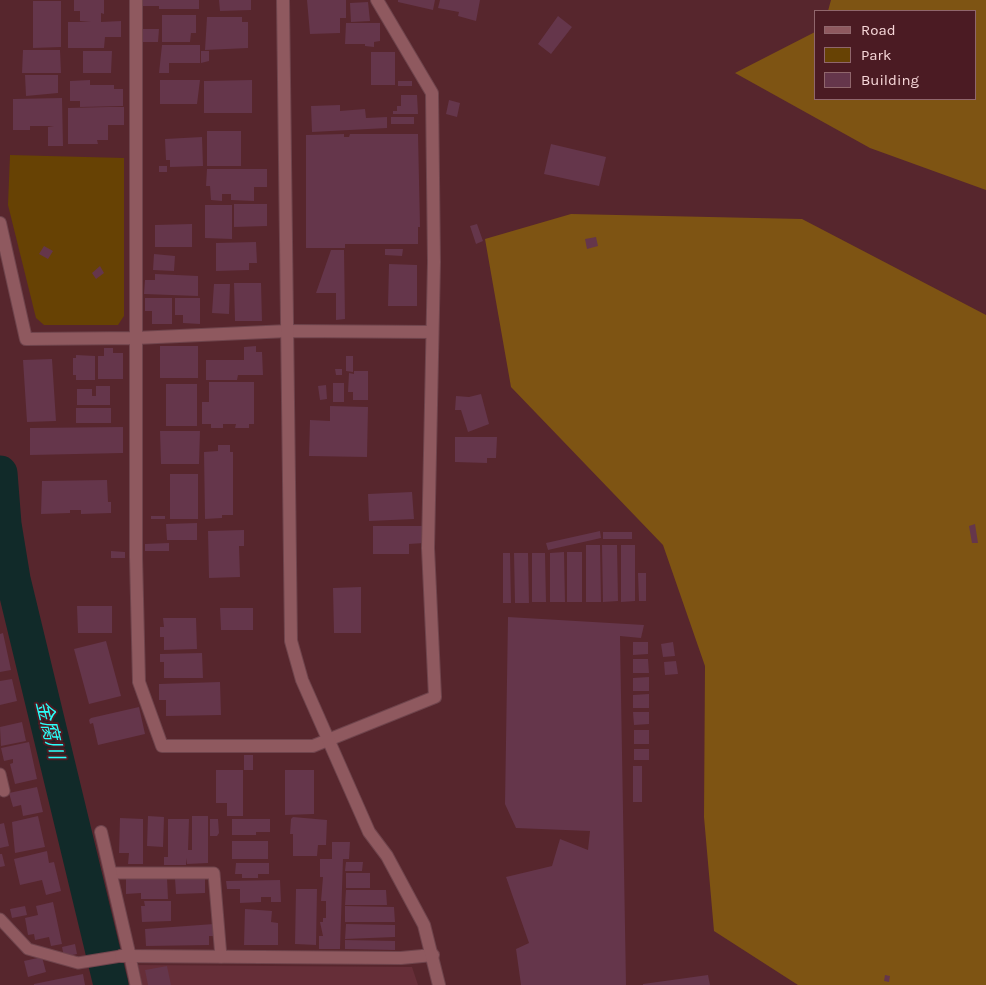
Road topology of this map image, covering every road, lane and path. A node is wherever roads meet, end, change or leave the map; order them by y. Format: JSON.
{"nodes":[{"id":1,"x":136,"y":0,"type":"edge"},
{"id":2,"x":283,"y":0,"type":"edge"},
{"id":3,"x":377,"y":0,"type":"edge"},
{"id":4,"x":0,"y":222,"type":"edge"},
{"id":5,"x":288,"y":331,"type":"junction"},
{"id":6,"x":432,"y":332,"type":"junction"},
{"id":7,"x":136,"y":338,"type":"junction"},
{"id":8,"x":329,"y":741,"type":"junction"},
{"id":9,"x":0,"y":774,"type":"edge"},
{"id":10,"x":4,"y":791,"type":"dead end"},
{"id":11,"x":101,"y":832,"type":"dead end"},
{"id":12,"x":111,"y":873,"type":"junction"},
{"id":13,"x":0,"y":919,"type":"edge"},
{"id":14,"x":433,"y":955,"type":"junction"},
{"id":15,"x":125,"y":956,"type":"junction"},
{"id":16,"x":220,"y":957,"type":"junction"},
{"id":17,"x":136,"y":985,"type":"edge"},
{"id":18,"x":439,"y":985,"type":"edge"}],
"edges":[{"from":1,"to":7,"type":"street"},
{"from":2,"to":5,"type":"street"},
{"from":3,"to":6,"type":"street"},
{"from":4,"to":7,"type":"street"},
{"from":5,"to":6,"type":"street"},
{"from":5,"to":7,"type":"street"},
{"from":5,"to":8,"type":"street"},
{"from":6,"to":8,"type":"street"},
{"from":7,"to":8,"type":"street"},
{"from":8,"to":14,"type":"street"},
{"from":9,"to":10,"type":"lane"},
{"from":11,"to":12,"type":"street"},
{"from":12,"to":15,"type":"street"},
{"from":12,"to":16,"type":"lane"},
{"from":13,"to":15,"type":"lane"},
{"from":14,"to":16,"type":"street"},
{"from":14,"to":18,"type":"street"},
{"from":15,"to":16,"type":"street"},
{"from":15,"to":17,"type":"lane"}]}
